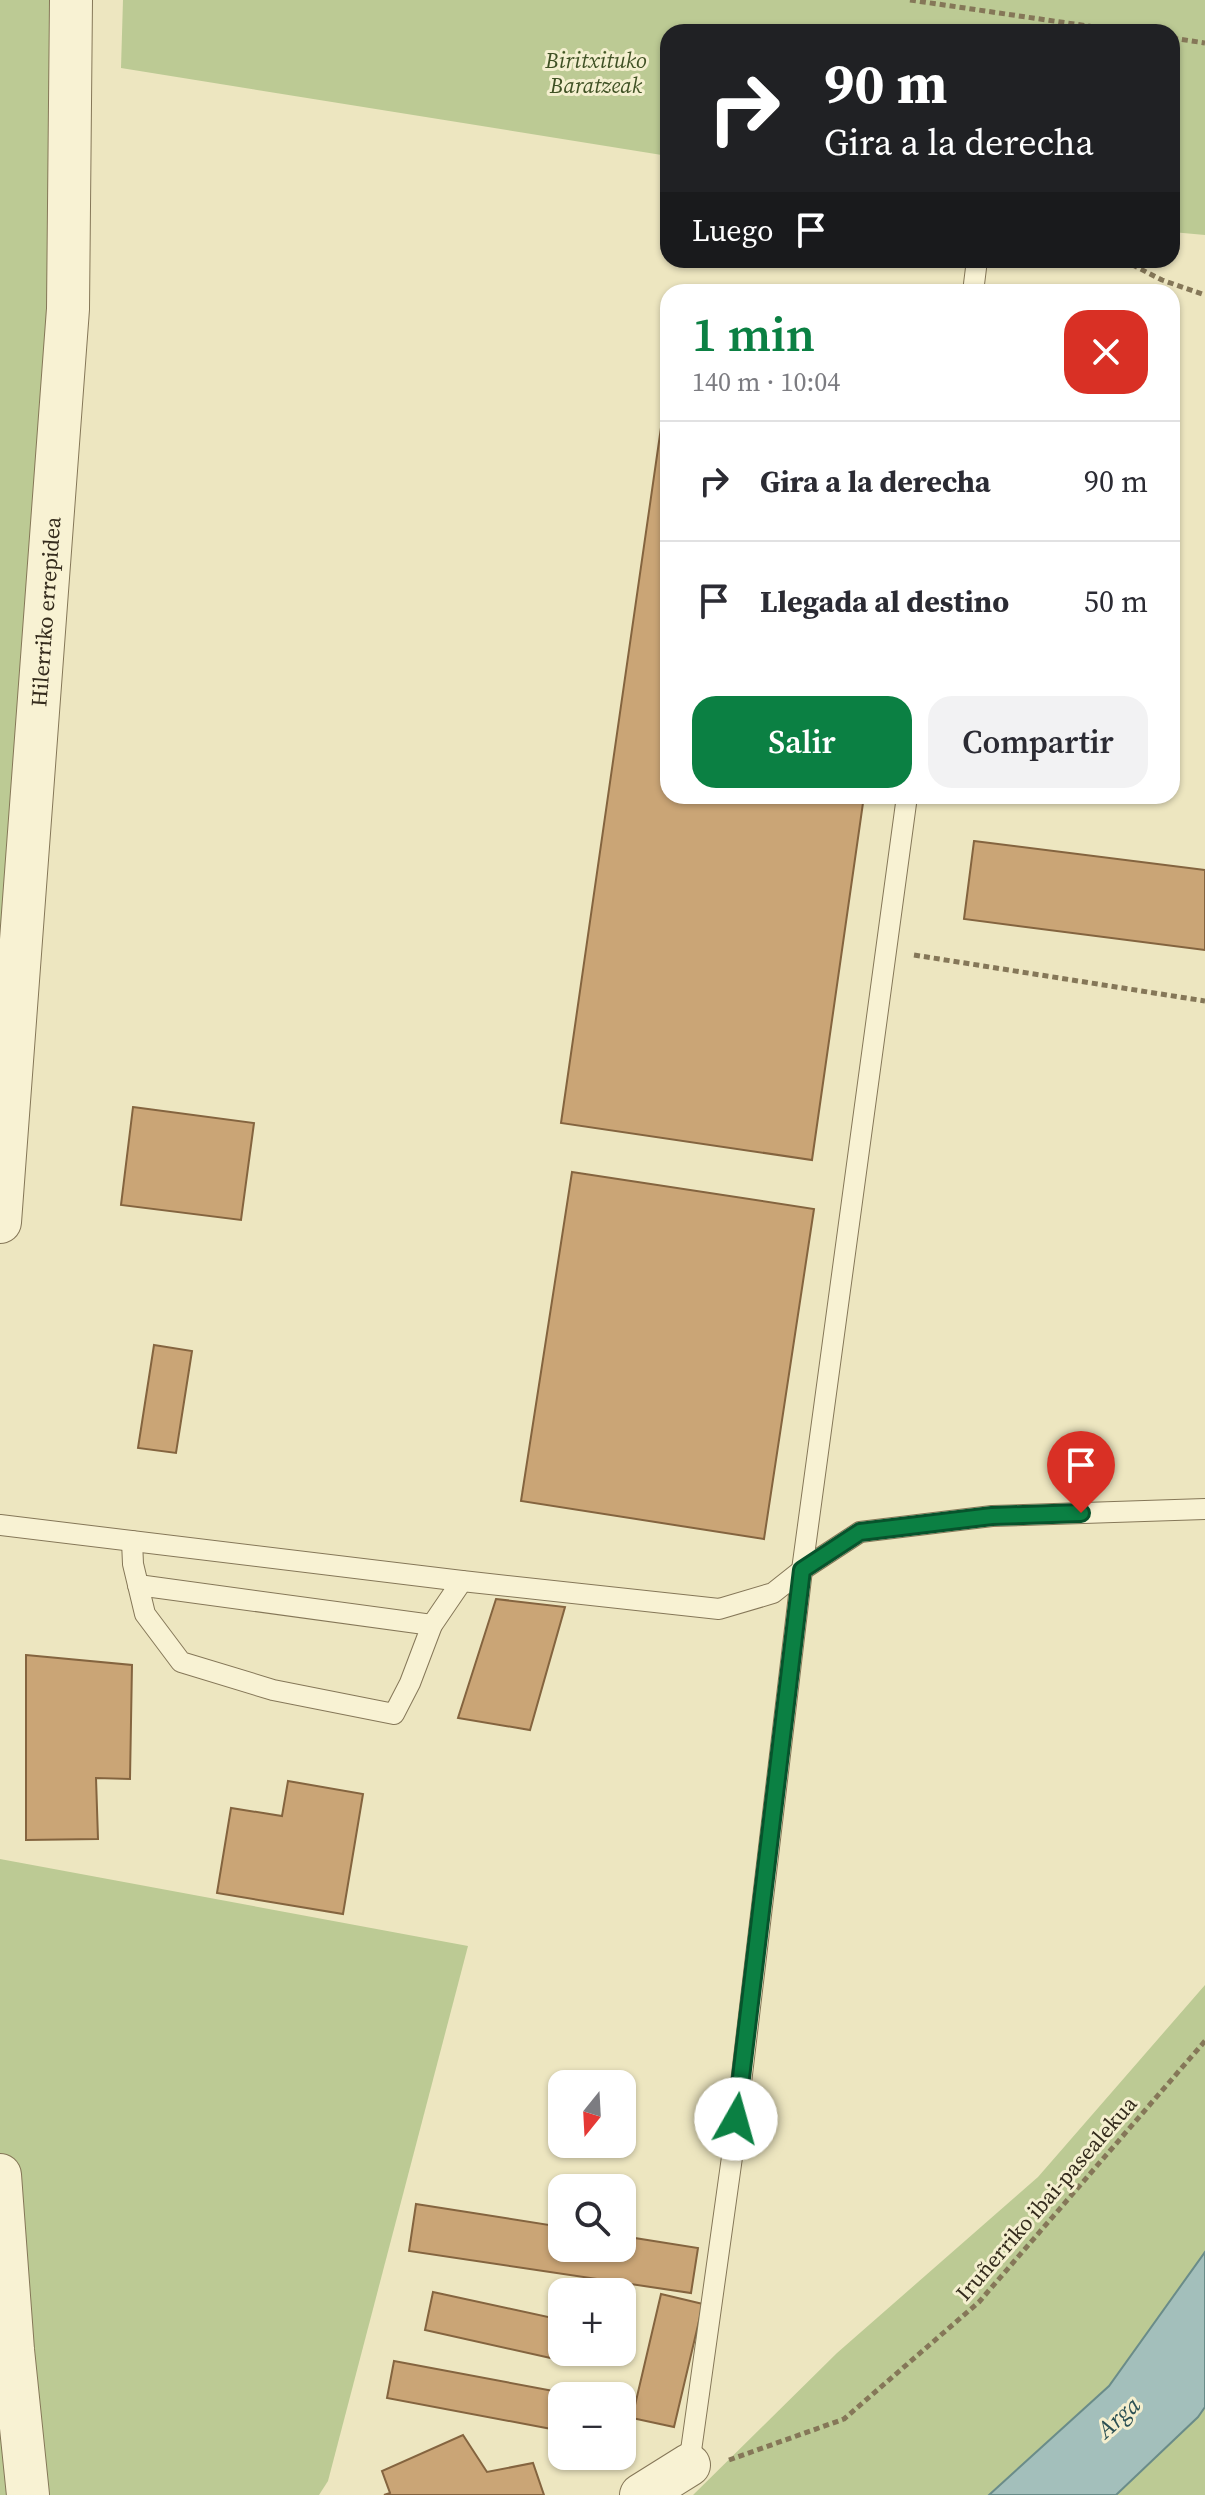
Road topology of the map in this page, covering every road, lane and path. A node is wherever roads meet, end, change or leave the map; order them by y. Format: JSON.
{"nodes":[{"id":1,"x":71,"y":0,"type":"edge"},
{"id":2,"x":910,"y":0,"type":"edge"},
{"id":3,"x":1074,"y":24,"type":"edge"},
{"id":4,"x":1180,"y":39,"type":"edge"},
{"id":5,"x":1205,"y":43,"type":"edge"},
{"id":6,"x":1139,"y":268,"type":"edge"},
{"id":7,"x":1173,"y":284,"type":"edge"},
{"id":8,"x":1180,"y":286,"type":"edge"},
{"id":9,"x":1205,"y":295,"type":"edge"},
{"id":10,"x":906,"y":804,"type":"edge"},
{"id":11,"x":887,"y":951,"type":"junction"},
{"id":12,"x":1205,"y":1001,"type":"edge"},
{"id":13,"x":0,"y":1222,"type":"edge"},
{"id":14,"x":1205,"y":1509,"type":"edge"},
{"id":15,"x":0,"y":1525,"type":"edge"},
{"id":16,"x":132,"y":1541,"type":"junction"},
{"id":17,"x":802,"y":1570,"type":"junction"},
{"id":18,"x":462,"y":1581,"type":"junction"},
{"id":19,"x":138,"y":1585,"type":"junction"},
{"id":20,"x":432,"y":1625,"type":"junction"},
{"id":21,"x":1205,"y":2041,"type":"edge"},
{"id":22,"x":0,"y":2175,"type":"edge"},
{"id":23,"x":689,"y":2465,"type":"junction"},
{"id":24,"x":28,"y":2495,"type":"edge"},
{"id":25,"x":641,"y":2495,"type":"edge"}],
"edges":[{"from":1,"to":13,"type":"street","name":"Hilerriko errepidea"},
{"from":2,"to":3,"type":"path"},
{"from":4,"to":5,"type":"path"},
{"from":6,"to":7,"type":"path"},
{"from":8,"to":9,"type":"path"},
{"from":10,"to":11,"type":"lane"},
{"from":11,"to":12,"type":"path"},
{"from":11,"to":17,"type":"lane"},
{"from":14,"to":17,"type":"lane"},
{"from":15,"to":16,"type":"lane"},
{"from":16,"to":18,"type":"lane"},
{"from":16,"to":19,"type":"lane"},
{"from":17,"to":18,"type":"lane"},
{"from":17,"to":23,"type":"lane"},
{"from":18,"to":20,"type":"lane"},
{"from":19,"to":20,"type":"lane"},
{"from":19,"to":20,"type":"lane"},
{"from":21,"to":23,"type":"path","name":"Iruñerriko ibai-pasealekua"},
{"from":22,"to":24,"type":"street"},
{"from":23,"to":25,"type":"street"}]}
